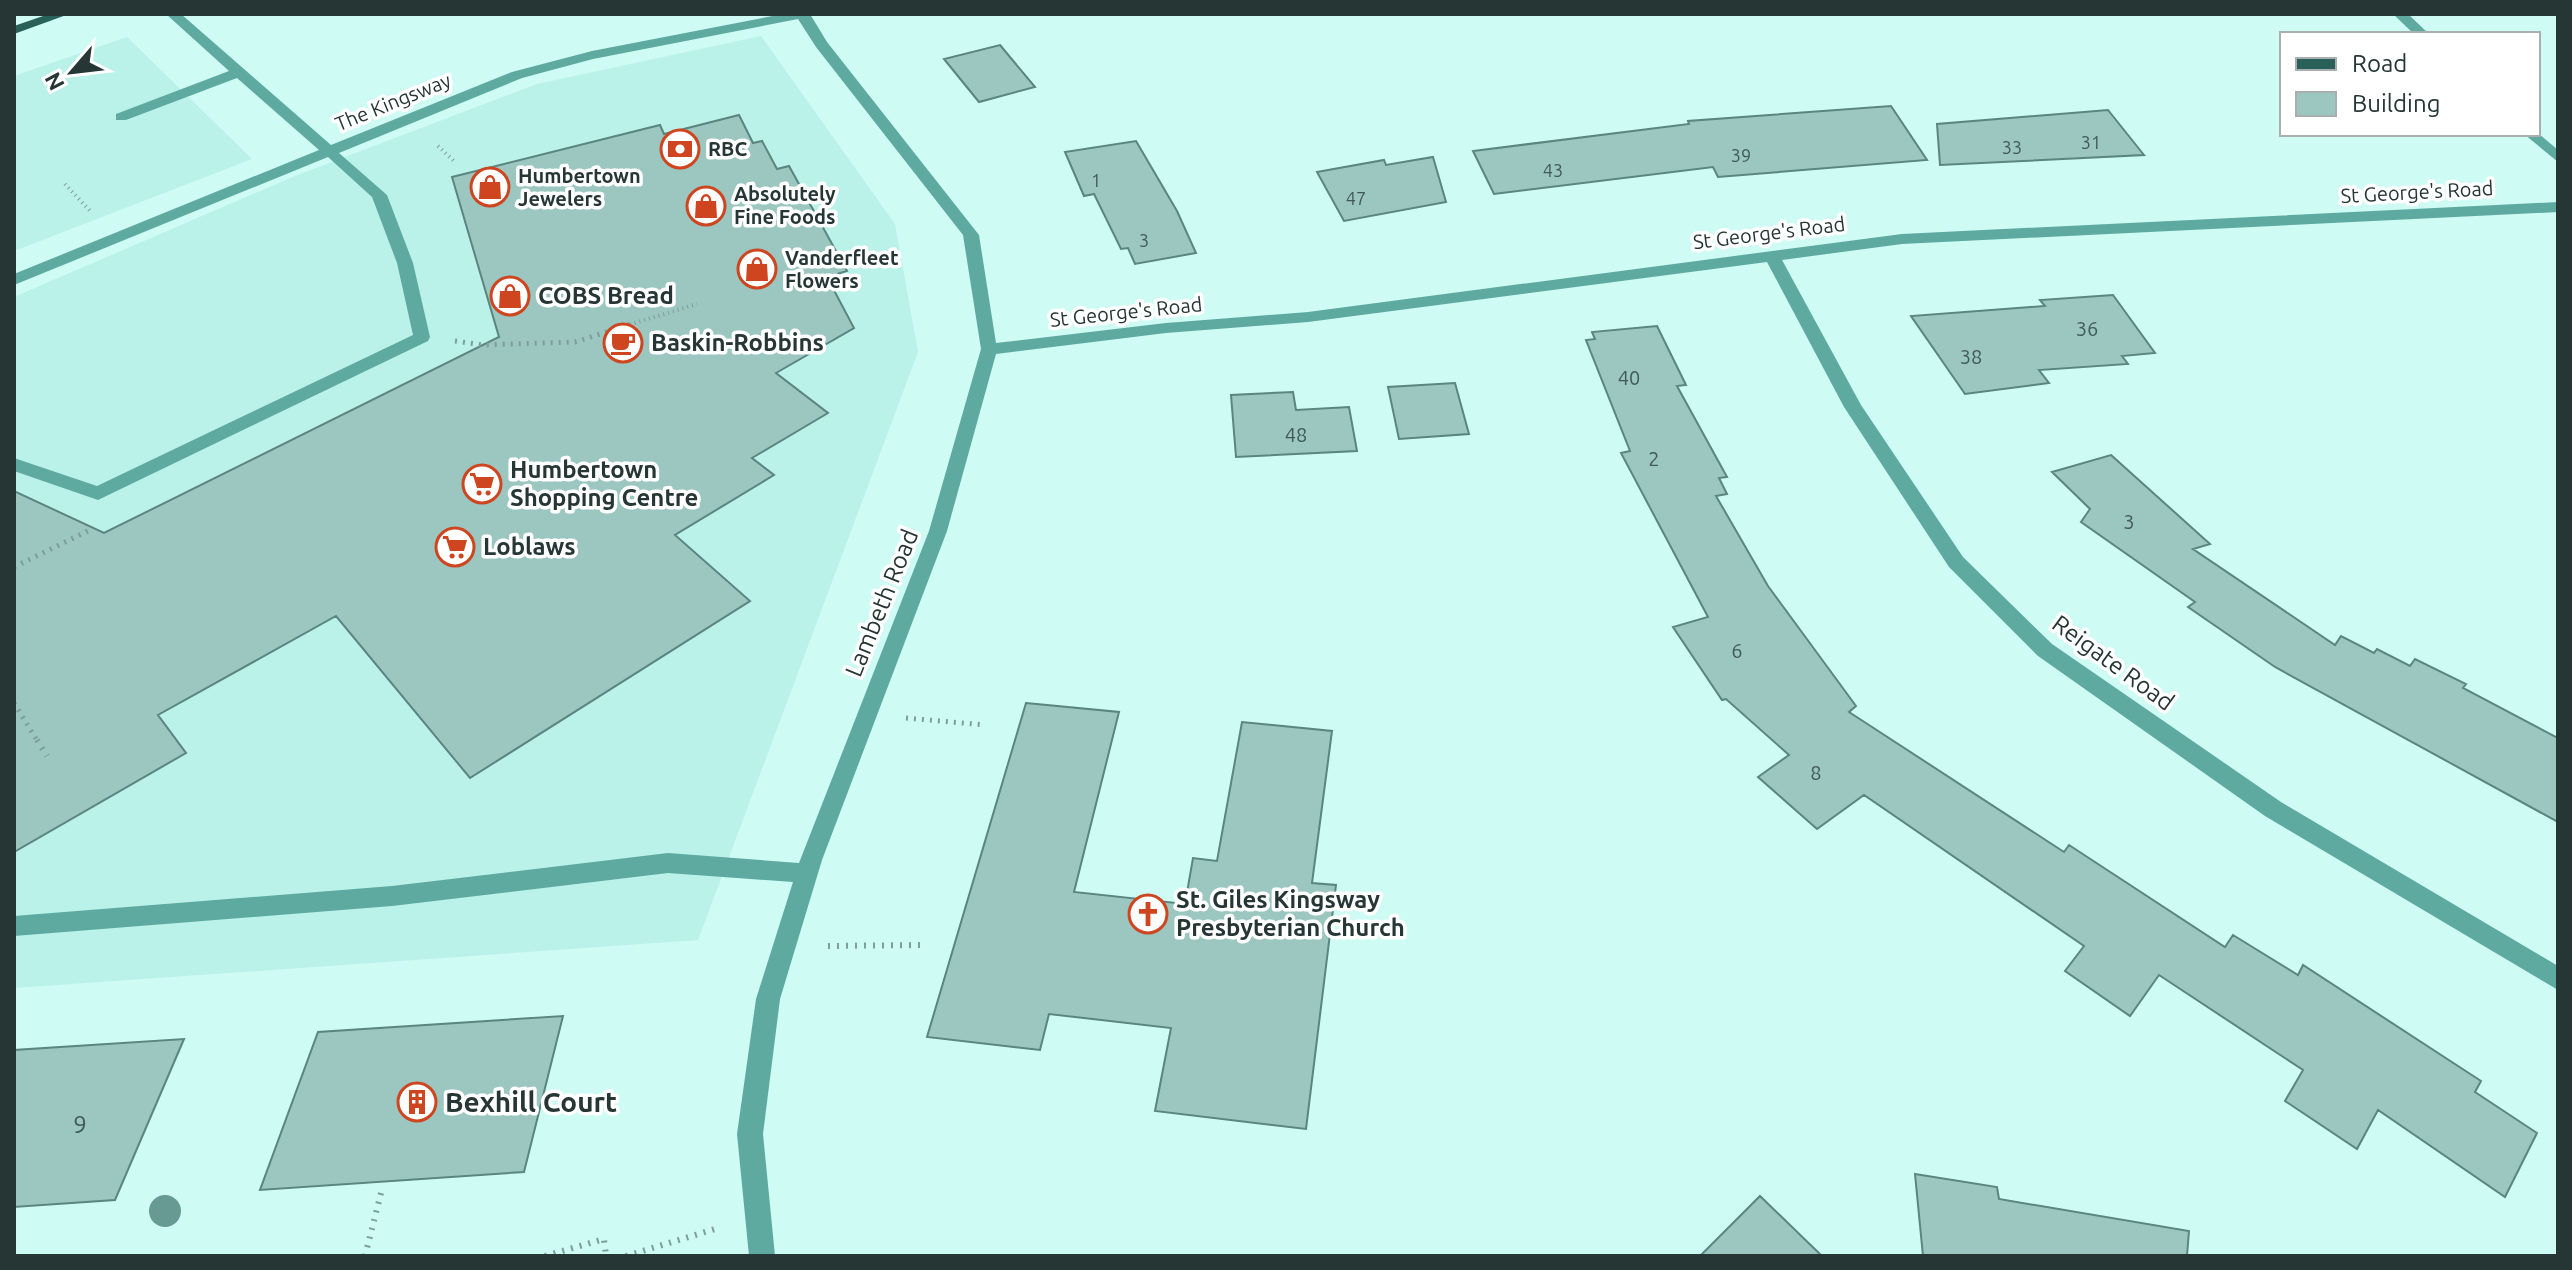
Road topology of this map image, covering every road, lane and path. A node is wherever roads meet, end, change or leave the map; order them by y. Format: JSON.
{"nodes":[{"id":1,"x":62,"y":14,"type":"edge"},
{"id":2,"x":173,"y":14,"type":"edge"},
{"id":3,"x":803,"y":14,"type":"edge"},
{"id":4,"x":2400,"y":14,"type":"edge"},
{"id":5,"x":14,"y":30,"type":"edge"},
{"id":6,"x":2420,"y":32,"type":"edge"},
{"id":7,"x":239,"y":72,"type":"junction"},
{"id":8,"x":121,"y":117,"type":"dead end"},
{"id":9,"x":2533,"y":136,"type":"edge"},
{"id":10,"x":328,"y":150,"type":"junction"},
{"id":11,"x":2558,"y":158,"type":"edge"},
{"id":12,"x":65,"y":184,"type":"dead end"},
{"id":13,"x":2558,"y":207,"type":"edge"},
{"id":14,"x":92,"y":213,"type":"dead end"},
{"id":15,"x":1771,"y":254,"type":"junction"},
{"id":16,"x":14,"y":280,"type":"edge"},
{"id":17,"x":697,"y":304,"type":"dead end"},
{"id":18,"x":422,"y":337,"type":"junction"},
{"id":19,"x":989,"y":349,"type":"junction"},
{"id":20,"x":14,"y":464,"type":"edge"},
{"id":21,"x":98,"y":493,"type":"junction"},
{"id":22,"x":14,"y":567,"type":"edge"},
{"id":23,"x":14,"y":703,"type":"edge"},
{"id":24,"x":865,"y":714,"type":"junction"},
{"id":25,"x":985,"y":725,"type":"dead end"},
{"id":26,"x":47,"y":756,"type":"dead end"},
{"id":27,"x":807,"y":873,"type":"junction"},
{"id":28,"x":14,"y":926,"type":"edge"},
{"id":29,"x":921,"y":945,"type":"dead end"},
{"id":30,"x":783,"y":946,"type":"junction"},
{"id":31,"x":2558,"y":979,"type":"edge"},
{"id":32,"x":381,"y":1193,"type":"dead end"},
{"id":33,"x":758,"y":1216,"type":"junction"},
{"id":34,"x":365,"y":1256,"type":"edge"},
{"id":35,"x":545,"y":1256,"type":"edge"},
{"id":36,"x":606,"y":1256,"type":"edge"},
{"id":37,"x":626,"y":1256,"type":"edge"},
{"id":38,"x":762,"y":1256,"type":"edge"}],
"edges":[{"from":1,"to":5,"type":"main road"},
{"from":2,"to":7,"type":"street"},
{"from":3,"to":10,"type":"street","name":"The Kingsway"},
{"from":3,"to":19,"type":"street","name":"Lambeth Road"},
{"from":4,"to":6,"type":"street"},
{"from":7,"to":8,"type":"street"},
{"from":7,"to":10,"type":"street"},
{"from":9,"to":11,"type":"street"},
{"from":10,"to":16,"type":"street","name":"The Kingsway"},
{"from":10,"to":18,"type":"street"},
{"from":12,"to":14,"type":"path"},
{"from":13,"to":15,"type":"street","name":"St George's Road"},
{"from":15,"to":19,"type":"street","name":"St George's Road"},
{"from":15,"to":31,"type":"street","name":"Reigate Road"},
{"from":17,"to":18,"type":"path"},
{"from":18,"to":21,"type":"street"},
{"from":19,"to":24,"type":"street","name":"Lambeth Road"},
{"from":20,"to":21,"type":"street"},
{"from":21,"to":22,"type":"path"},
{"from":23,"to":26,"type":"path"},
{"from":24,"to":25,"type":"path"},
{"from":24,"to":27,"type":"street","name":"Lambeth Road"},
{"from":27,"to":28,"type":"street"},
{"from":27,"to":30,"type":"street","name":"Lambeth Road"},
{"from":29,"to":30,"type":"path"},
{"from":30,"to":33,"type":"street","name":"Lambeth Road"},
{"from":32,"to":34,"type":"path"},
{"from":33,"to":37,"type":"path"},
{"from":33,"to":38,"type":"street","name":"Lambeth Road"},
{"from":35,"to":36,"type":"path"}]}
